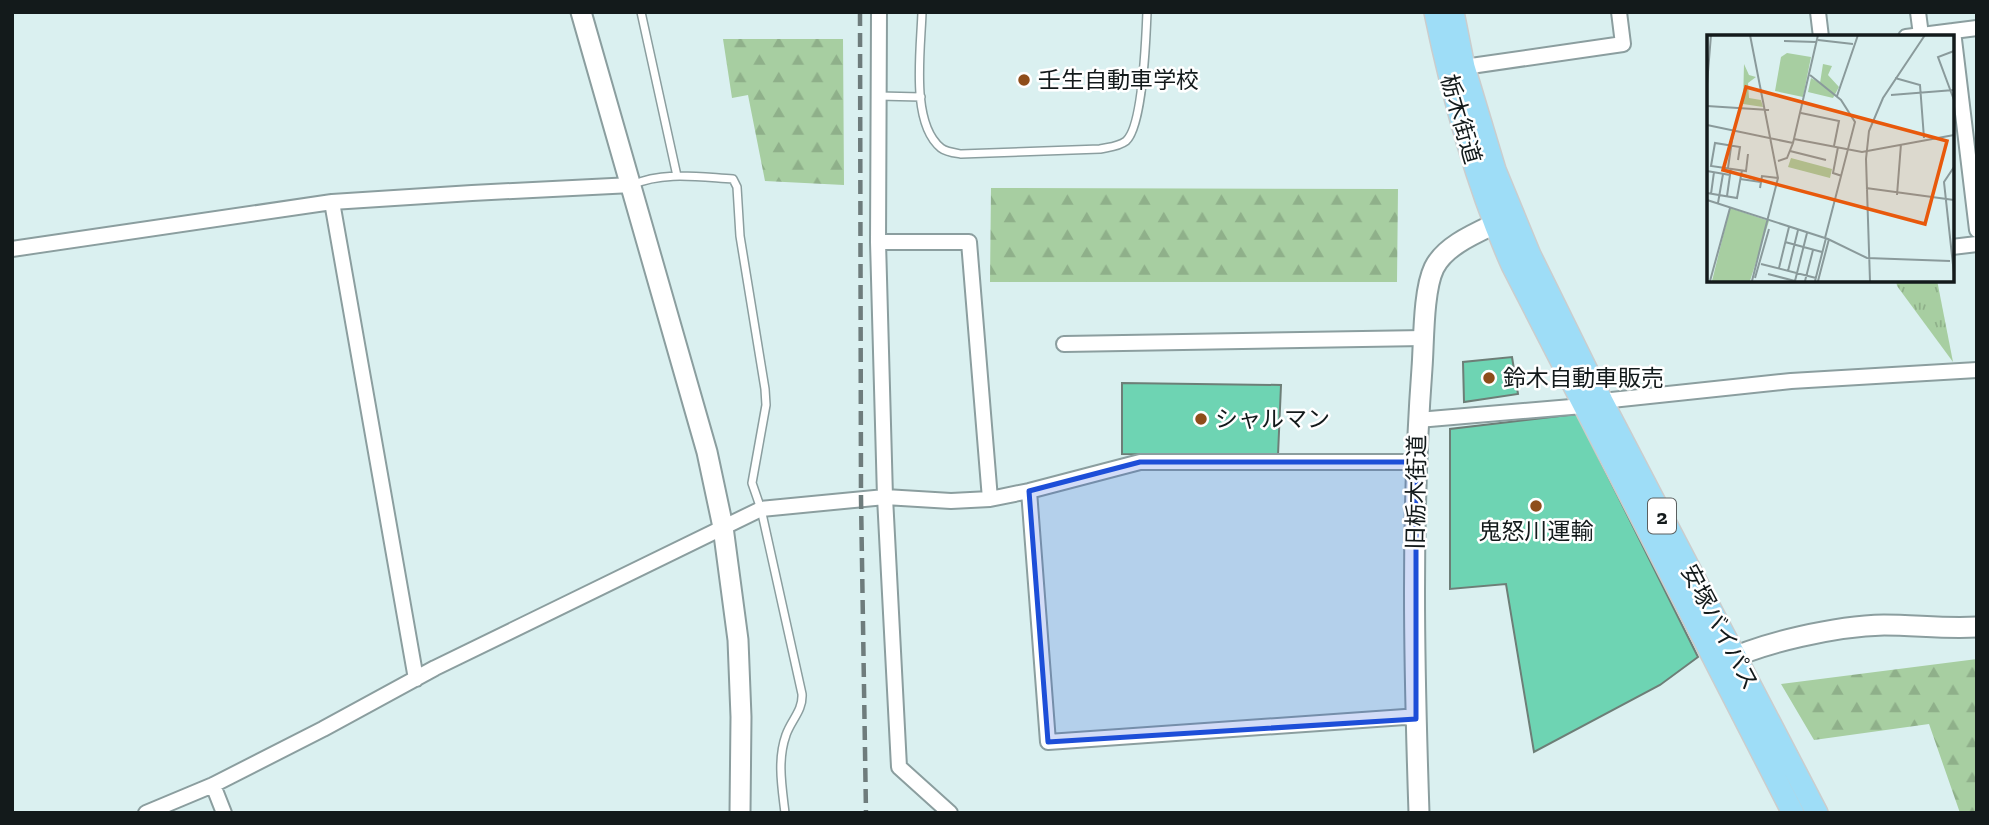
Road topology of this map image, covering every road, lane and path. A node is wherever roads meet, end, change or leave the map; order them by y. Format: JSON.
{"nodes":[{"id":1,"x":581,"y":12,"type":"edge"},
{"id":2,"x":641,"y":12,"type":"edge"},
{"id":3,"x":879,"y":12,"type":"edge"},
{"id":4,"x":922,"y":12,"type":"edge"},
{"id":5,"x":1147,"y":12,"type":"edge"},
{"id":6,"x":1435,"y":12,"type":"edge"},
{"id":7,"x":1452,"y":12,"type":"edge"},
{"id":8,"x":1619,"y":12,"type":"edge"},
{"id":9,"x":1818,"y":12,"type":"edge"},
{"id":10,"x":1918,"y":12,"type":"edge"},
{"id":11,"x":1977,"y":28,"type":"edge"},
{"id":12,"x":1953,"y":31,"type":"junction"},
{"id":13,"x":1821,"y":35,"type":"edge"},
{"id":14,"x":1913,"y":35,"type":"edge"},
{"id":15,"x":1921,"y":35,"type":"edge"},
{"id":16,"x":1954,"y":35,"type":"edge"},
{"id":17,"x":1954,"y":37,"type":"edge"},
{"id":18,"x":1464,"y":67,"type":"junction"},
{"id":19,"x":879,"y":96,"type":"junction"},
{"id":20,"x":921,"y":97,"type":"junction"},
{"id":21,"x":1972,"y":147,"type":"edge"},
{"id":22,"x":677,"y":176,"type":"junction"},
{"id":23,"x":632,"y":186,"type":"junction"},
{"id":24,"x":332,"y":202,"type":"junction"},
{"id":25,"x":1503,"y":220,"type":"junction"},
{"id":26,"x":1977,"y":230,"type":"edge"},
{"id":27,"x":878,"y":242,"type":"junction"},
{"id":28,"x":1977,"y":244,"type":"edge"},
{"id":29,"x":1954,"y":247,"type":"edge"},
{"id":30,"x":12,"y":249,"type":"edge"},
{"id":31,"x":1424,"y":338,"type":"junction"},
{"id":32,"x":1064,"y":344,"type":"dead end"},
{"id":33,"x":1977,"y":369,"type":"edge"},
{"id":34,"x":1592,"y":403,"type":"junction"},
{"id":35,"x":1418,"y":420,"type":"junction"},
{"id":36,"x":1416,"y":462,"type":"junction"},
{"id":37,"x":1029,"y":491,"type":"junction"},
{"id":38,"x":885,"y":497,"type":"junction"},
{"id":39,"x":990,"y":499,"type":"junction"},
{"id":40,"x":761,"y":509,"type":"junction"},
{"id":41,"x":723,"y":527,"type":"junction"},
{"id":42,"x":1977,"y":627,"type":"edge"},
{"id":43,"x":1726,"y":660,"type":"junction"},
{"id":44,"x":416,"y":679,"type":"junction"},
{"id":45,"x":1416,"y":719,"type":"junction"},
{"id":46,"x":213,"y":785,"type":"junction"},
{"id":47,"x":146,"y":813,"type":"edge"},
{"id":48,"x":224,"y":813,"type":"edge"},
{"id":49,"x":740,"y":813,"type":"edge"},
{"id":50,"x":785,"y":813,"type":"edge"},
{"id":51,"x":950,"y":813,"type":"edge"},
{"id":52,"x":1419,"y":813,"type":"edge"},
{"id":53,"x":1793,"y":813,"type":"edge"},
{"id":54,"x":1817,"y":813,"type":"edge"}],
"edges":[{"from":1,"to":23,"type":"street"},
{"from":2,"to":22,"type":"lane"},
{"from":3,"to":19,"type":"street"},
{"from":4,"to":20,"type":"lane"},
{"from":5,"to":20,"type":"lane"},
{"from":6,"to":25,"type":"main road","name":"栃木街道","number":"2"},
{"from":7,"to":18,"type":"main road","name":"栃木街道","number":"2"},
{"from":8,"to":18,"type":"street"},
{"from":9,"to":13,"type":"street"},
{"from":10,"to":14,"type":"street"},
{"from":11,"to":12,"type":"street"},
{"from":12,"to":15,"type":"street"},
{"from":12,"to":16,"type":"street"},
{"from":17,"to":21,"type":"street"},
{"from":18,"to":25,"type":"main road","name":"栃木街道","number":"2"},
{"from":19,"to":20,"type":"lane"},
{"from":19,"to":27,"type":"street"},
{"from":21,"to":26,"type":"street"},
{"from":22,"to":23,"type":"lane"},
{"from":22,"to":40,"type":"lane"},
{"from":23,"to":24,"type":"street"},
{"from":23,"to":41,"type":"street"},
{"from":24,"to":30,"type":"street"},
{"from":24,"to":44,"type":"street"},
{"from":25,"to":31,"type":"street","name":"旧栃木街道"},
{"from":25,"to":34,"type":"main road","name":"安塚バイパス","number":"2"},
{"from":27,"to":38,"type":"street"},
{"from":27,"to":39,"type":"street"},
{"from":28,"to":29,"type":"street"},
{"from":31,"to":32,"type":"street"},
{"from":31,"to":35,"type":"street","name":"旧栃木街道"},
{"from":33,"to":34,"type":"street"},
{"from":34,"to":35,"type":"street"},
{"from":34,"to":43,"type":"main road","name":"安塚バイパス","number":"2"},
{"from":35,"to":36,"type":"street","name":"旧栃木街道"},
{"from":36,"to":37,"type":"street"},
{"from":36,"to":45,"type":"street","name":"旧栃木街道"},
{"from":37,"to":39,"type":"street"},
{"from":37,"to":45,"type":"street"},
{"from":38,"to":39,"type":"street"},
{"from":38,"to":40,"type":"street"},
{"from":38,"to":51,"type":"street"},
{"from":40,"to":41,"type":"street"},
{"from":40,"to":50,"type":"lane"},
{"from":41,"to":44,"type":"street"},
{"from":41,"to":49,"type":"street"},
{"from":42,"to":43,"type":"street"},
{"from":43,"to":53,"type":"main road","name":"安塚バイパス","number":"2"},
{"from":43,"to":54,"type":"main road","name":"安塚バイパス","number":"2"},
{"from":44,"to":46,"type":"street"},
{"from":45,"to":52,"type":"street","name":"旧栃木街道"},
{"from":46,"to":47,"type":"street"},
{"from":46,"to":48,"type":"street"}]}
